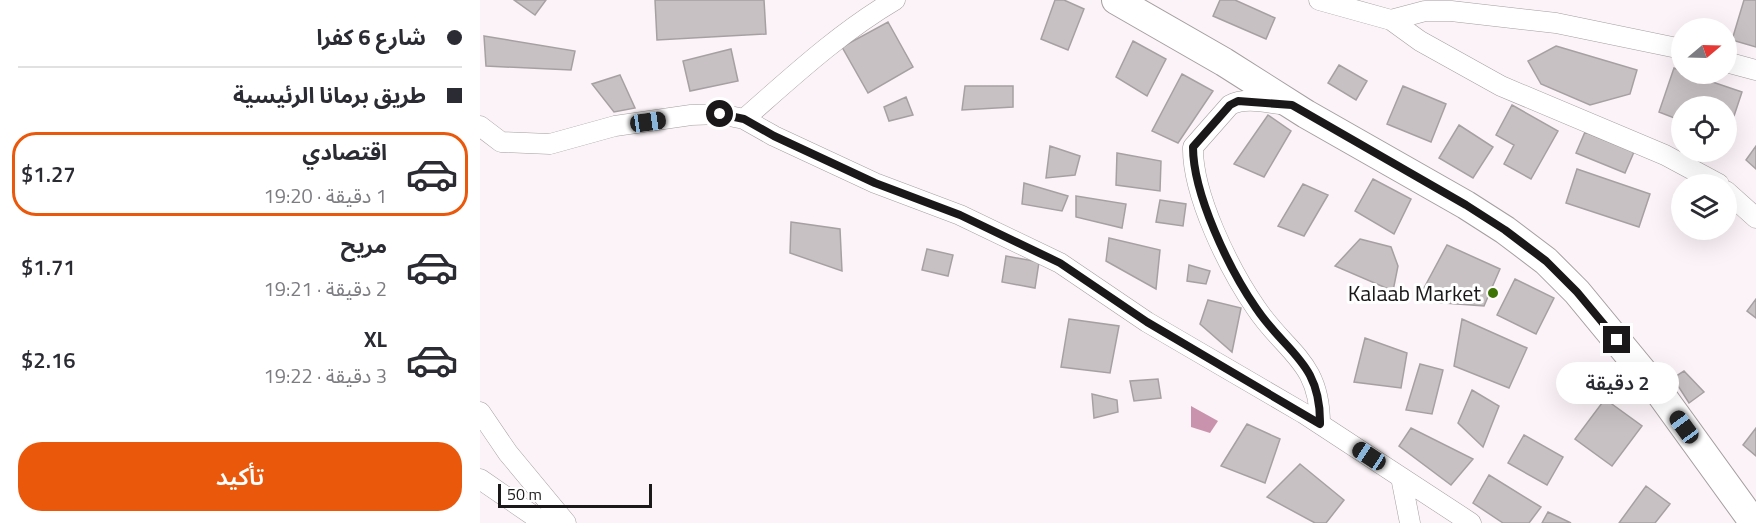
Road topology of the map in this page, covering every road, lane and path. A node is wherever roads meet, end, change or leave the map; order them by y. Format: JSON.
{"nodes":[{"id":1,"x":894,"y":0,"type":"edge"},
{"id":2,"x":1116,"y":0,"type":"edge"},
{"id":3,"x":1319,"y":0,"type":"edge"},
{"id":4,"x":1391,"y":20,"type":"junction"},
{"id":5,"x":1671,"y":47,"type":"edge"},
{"id":6,"x":1737,"y":65,"type":"edge"},
{"id":7,"x":1756,"y":70,"type":"edge"},
{"id":8,"x":1292,"y":105,"type":"junction"},
{"id":9,"x":744,"y":119,"type":"junction"},
{"id":10,"x":480,"y":126,"type":"edge"},
{"id":11,"x":1701,"y":174,"type":"edge"},
{"id":12,"x":1737,"y":200,"type":"edge"},
{"id":13,"x":1756,"y":218,"type":"edge"},
{"id":14,"x":480,"y":412,"type":"edge"},
{"id":15,"x":1320,"y":424,"type":"junction"},
{"id":16,"x":1401,"y":477,"type":"junction"},
{"id":17,"x":480,"y":479,"type":"edge"},
{"id":18,"x":544,"y":523,"type":"edge"},
{"id":19,"x":566,"y":523,"type":"edge"},
{"id":20,"x":1410,"y":523,"type":"edge"},
{"id":21,"x":1471,"y":523,"type":"edge"},
{"id":22,"x":1754,"y":523,"type":"edge"}],
"edges":[{"from":1,"to":9,"type":"street"},
{"from":2,"to":8,"type":"main road"},
{"from":3,"to":4,"type":"street"},
{"from":4,"to":5,"type":"street"},
{"from":4,"to":11,"type":"street"},
{"from":6,"to":7,"type":"street"},
{"from":8,"to":15,"type":"street"},
{"from":8,"to":22,"type":"main road"},
{"from":9,"to":10,"type":"street"},
{"from":9,"to":15,"type":"street"},
{"from":12,"to":13,"type":"street"},
{"from":14,"to":19,"type":"street"},
{"from":15,"to":16,"type":"street"},
{"from":16,"to":20,"type":"street"},
{"from":16,"to":21,"type":"street"},
{"from":17,"to":18,"type":"street"}]}
